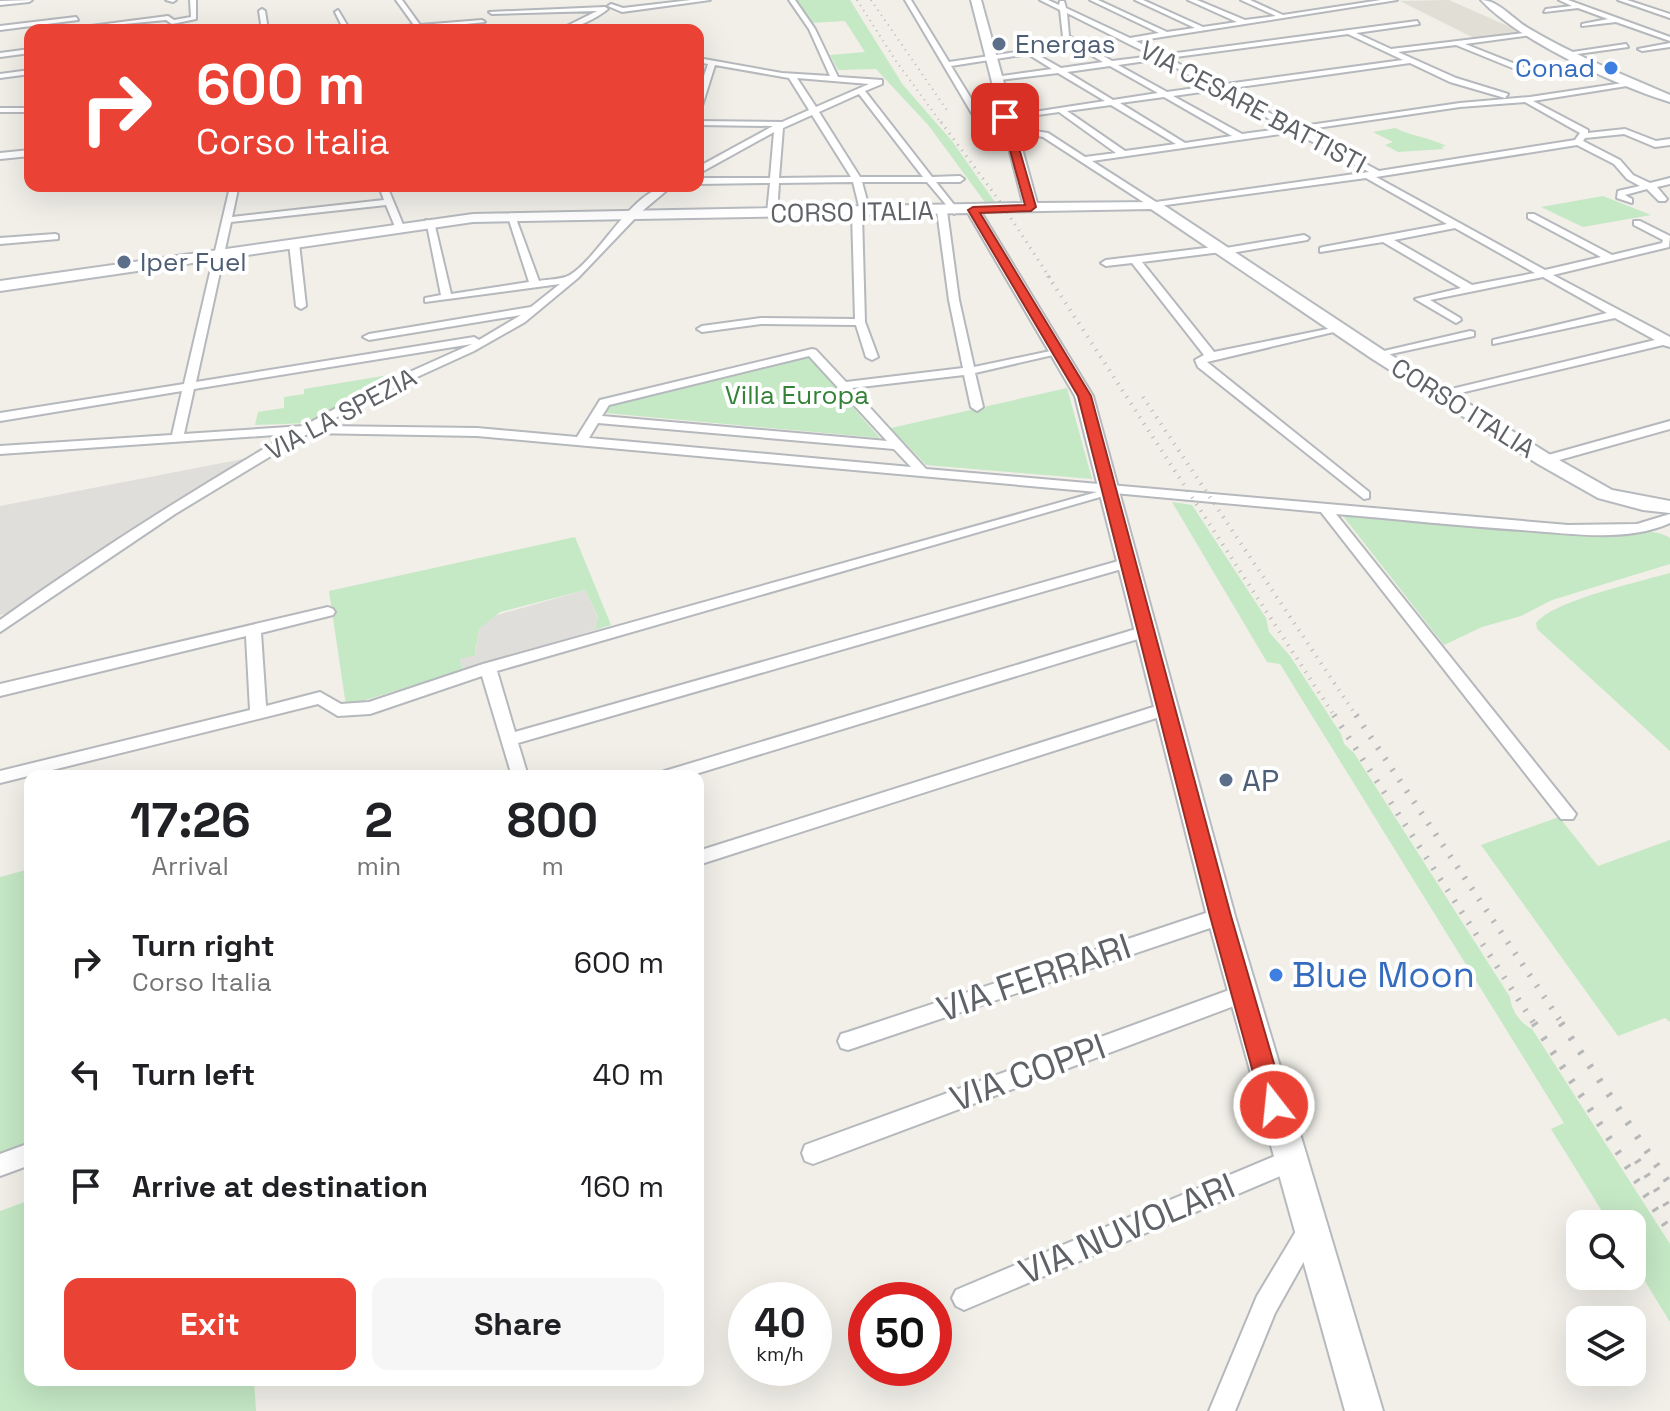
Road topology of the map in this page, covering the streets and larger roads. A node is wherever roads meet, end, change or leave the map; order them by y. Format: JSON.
{"nodes":[{"id":1,"x":29,"y":0,"type":"edge"},
{"id":2,"x":193,"y":0,"type":"edge"},
{"id":3,"x":399,"y":0,"type":"edge"},
{"id":4,"x":506,"y":0,"type":"edge"},
{"id":5,"x":623,"y":0,"type":"edge"},
{"id":6,"x":707,"y":0,"type":"edge"},
{"id":7,"x":792,"y":0,"type":"edge"},
{"id":8,"x":908,"y":0,"type":"edge"},
{"id":9,"x":976,"y":0,"type":"edge"},
{"id":10,"x":1043,"y":0,"type":"edge"},
{"id":11,"x":1093,"y":0,"type":"edge"},
{"id":12,"x":1138,"y":0,"type":"edge"},
{"id":13,"x":1191,"y":0,"type":"edge"},
{"id":14,"x":1244,"y":0,"type":"edge"},
{"id":15,"x":1358,"y":0,"type":"edge"},
{"id":16,"x":1394,"y":0,"type":"edge"},
{"id":17,"x":1504,"y":0,"type":"edge"},
{"id":18,"x":1562,"y":0,"type":"edge"},
{"id":19,"x":1621,"y":0,"type":"edge"},
{"id":20,"x":1487,"y":1,"type":"edge"},
{"id":21,"x":0,"y":3,"type":"edge"},
{"id":22,"x":1062,"y":4,"type":"edge"},
{"id":23,"x":1368,"y":4,"type":"junction"},
{"id":24,"x":1311,"y":5,"type":"dead end"},
{"id":25,"x":1581,"y":7,"type":"junction"},
{"id":26,"x":608,"y":8,"type":"junction"},
{"id":27,"x":1323,"y":10,"type":"junction"},
{"id":28,"x":262,"y":11,"type":"dead end"},
{"id":29,"x":1546,"y":11,"type":"dead end"},
{"id":30,"x":338,"y":12,"type":"dead end"},
{"id":31,"x":492,"y":12,"type":"junction"},
{"id":32,"x":1304,"y":12,"type":"junction"},
{"id":33,"x":105,"y":15,"type":"dead end"},
{"id":34,"x":1282,"y":16,"type":"junction"},
{"id":35,"x":1669,"y":16,"type":"edge"},
{"id":36,"x":1318,"y":18,"type":"dead end"},
{"id":37,"x":1653,"y":18,"type":"dead end"},
{"id":38,"x":187,"y":19,"type":"junction"},
{"id":39,"x":1638,"y":20,"type":"dead end"},
{"id":40,"x":1242,"y":21,"type":"junction"},
{"id":41,"x":1620,"y":21,"type":"junction"},
{"id":42,"x":482,"y":22,"type":"joint"},
{"id":43,"x":1417,"y":23,"type":"dead end"},
{"id":44,"x":32,"y":24,"type":"edge"},
{"id":45,"x":116,"y":24,"type":"edge"},
{"id":46,"x":187,"y":24,"type":"edge"},
{"id":47,"x":264,"y":24,"type":"edge"},
{"id":48,"x":344,"y":24,"type":"edge"},
{"id":49,"x":416,"y":24,"type":"edge"},
{"id":50,"x":456,"y":24,"type":"edge"},
{"id":51,"x":575,"y":24,"type":"edge"},
{"id":52,"x":1331,"y":24,"type":"dead end"},
{"id":53,"x":24,"y":25,"type":"edge"},
{"id":54,"x":1584,"y":25,"type":"dead end"},
{"id":55,"x":0,"y":28,"type":"edge"},
{"id":56,"x":1201,"y":28,"type":"junction"},
{"id":57,"x":1344,"y":30,"type":"junction"},
{"id":58,"x":1531,"y":33,"type":"junction"},
{"id":59,"x":1166,"y":34,"type":"junction"},
{"id":60,"x":1657,"y":34,"type":"junction"},
{"id":61,"x":24,"y":35,"type":"edge"},
{"id":62,"x":0,"y":38,"type":"edge"},
{"id":63,"x":1618,"y":39,"type":"dead end"},
{"id":64,"x":1670,"y":39,"type":"edge"},
{"id":65,"x":1128,"y":40,"type":"junction"},
{"id":66,"x":1178,"y":40,"type":"dead end"},
{"id":67,"x":1456,"y":43,"type":"junction"},
{"id":68,"x":1189,"y":45,"type":"dead end"},
{"id":69,"x":1670,"y":45,"type":"edge"},
{"id":70,"x":1626,"y":46,"type":"dead end"},
{"id":71,"x":1642,"y":49,"type":"dead end"},
{"id":72,"x":1200,"y":50,"type":"junction"},
{"id":73,"x":1388,"y":51,"type":"junction"},
{"id":74,"x":24,"y":52,"type":"edge"},
{"id":75,"x":1570,"y":53,"type":"junction"},
{"id":76,"x":0,"y":55,"type":"edge"},
{"id":77,"x":1158,"y":56,"type":"junction"},
{"id":78,"x":990,"y":58,"type":"junction"},
{"id":79,"x":704,"y":61,"type":"edge"},
{"id":80,"x":1408,"y":61,"type":"junction"},
{"id":81,"x":712,"y":62,"type":"junction"},
{"id":82,"x":1108,"y":62,"type":"junction"},
{"id":83,"x":946,"y":65,"type":"junction"},
{"id":84,"x":1058,"y":70,"type":"junction"},
{"id":85,"x":24,"y":73,"type":"edge"},
{"id":86,"x":1530,"y":73,"type":"dead end"},
{"id":87,"x":0,"y":76,"type":"edge"},
{"id":88,"x":792,"y":76,"type":"junction"},
{"id":89,"x":995,"y":79,"type":"junction"},
{"id":90,"x":836,"y":81,"type":"junction"},
{"id":91,"x":1633,"y":83,"type":"junction"},
{"id":92,"x":704,"y":87,"type":"edge"},
{"id":93,"x":1217,"y":87,"type":"junction"},
{"id":94,"x":861,"y":91,"type":"junction"},
{"id":95,"x":1164,"y":94,"type":"junction"},
{"id":96,"x":1669,"y":98,"type":"edge"},
{"id":97,"x":1515,"y":99,"type":"junction"},
{"id":98,"x":1530,"y":99,"type":"junction"},
{"id":99,"x":1110,"y":102,"type":"junction"},
{"id":100,"x":0,"y":110,"type":"edge"},
{"id":101,"x":24,"y":110,"type":"edge"},
{"id":102,"x":815,"y":110,"type":"junction"},
{"id":103,"x":1061,"y":110,"type":"junction"},
{"id":104,"x":1007,"y":122,"type":"junction"},
{"id":105,"x":704,"y":123,"type":"edge"},
{"id":106,"x":782,"y":125,"type":"junction"},
{"id":107,"x":1299,"y":130,"type":"junction"},
{"id":108,"x":1242,"y":138,"type":"junction"},
{"id":109,"x":1582,"y":139,"type":"junction"},
{"id":110,"x":1670,"y":142,"type":"edge"},
{"id":111,"x":1185,"y":146,"type":"junction"},
{"id":112,"x":24,"y":154,"type":"edge"},
{"id":113,"x":1125,"y":155,"type":"junction"},
{"id":114,"x":0,"y":156,"type":"edge"},
{"id":115,"x":1084,"y":160,"type":"junction"},
{"id":116,"x":704,"y":168,"type":"edge"},
{"id":117,"x":1372,"y":174,"type":"junction"},
{"id":118,"x":930,"y":179,"type":"junction"},
{"id":119,"x":960,"y":179,"type":"dead end"},
{"id":120,"x":774,"y":180,"type":"junction"},
{"id":121,"x":857,"y":180,"type":"junction"},
{"id":122,"x":704,"y":181,"type":"edge"},
{"id":123,"x":1670,"y":181,"type":"edge"},
{"id":124,"x":1646,"y":185,"type":"junction"},
{"id":125,"x":233,"y":192,"type":"edge"},
{"id":126,"x":385,"y":192,"type":"edge"},
{"id":127,"x":661,"y":192,"type":"edge"},
{"id":128,"x":1662,"y":199,"type":"dead end"},
{"id":129,"x":1629,"y":201,"type":"dead end"},
{"id":130,"x":388,"y":202,"type":"junction"},
{"id":131,"x":1154,"y":205,"type":"junction"},
{"id":132,"x":1031,"y":207,"type":"junction"},
{"id":133,"x":956,"y":210,"type":"junction"},
{"id":134,"x":861,"y":212,"type":"junction"},
{"id":135,"x":772,"y":213,"type":"junction"},
{"id":136,"x":632,"y":215,"type":"junction"},
{"id":137,"x":510,"y":216,"type":"junction"},
{"id":138,"x":1531,"y":216,"type":"dead end"},
{"id":139,"x":226,"y":220,"type":"junction"},
{"id":140,"x":429,"y":222,"type":"junction"},
{"id":141,"x":1637,"y":223,"type":"dead end"},
{"id":142,"x":1455,"y":225,"type":"junction"},
{"id":143,"x":399,"y":227,"type":"junction"},
{"id":144,"x":55,"y":237,"type":"dead end"},
{"id":145,"x":1304,"y":238,"type":"dead end"},
{"id":146,"x":1384,"y":238,"type":"junction"},
{"id":147,"x":0,"y":241,"type":"edge"},
{"id":148,"x":294,"y":243,"type":"junction"},
{"id":149,"x":1223,"y":250,"type":"junction"},
{"id":150,"x":1323,"y":250,"type":"dead end"},
{"id":151,"x":219,"y":254,"type":"junction"},
{"id":152,"x":1610,"y":258,"type":"junction"},
{"id":153,"x":1135,"y":260,"type":"junction"},
{"id":154,"x":1106,"y":263,"type":"dead end"},
{"id":155,"x":1543,"y":274,"type":"junction"},
{"id":156,"x":571,"y":279,"type":"junction"},
{"id":157,"x":535,"y":284,"type":"junction"},
{"id":158,"x":0,"y":286,"type":"edge"},
{"id":159,"x":1471,"y":289,"type":"junction"},
{"id":160,"x":447,"y":297,"type":"junction"},
{"id":161,"x":429,"y":300,"type":"dead end"},
{"id":162,"x":301,"y":306,"type":"dead end"},
{"id":163,"x":535,"y":309,"type":"junction"},
{"id":164,"x":1616,"y":314,"type":"junction"},
{"id":165,"x":1456,"y":320,"type":"dead end"},
{"id":166,"x":860,"y":322,"type":"junction"},
{"id":167,"x":1338,"y":328,"type":"junction"},
{"id":168,"x":702,"y":329,"type":"dead end"},
{"id":169,"x":1470,"y":334,"type":"dead end"},
{"id":170,"x":369,"y":337,"type":"dead end"},
{"id":171,"x":491,"y":337,"type":"junction"},
{"id":172,"x":1497,"y":342,"type":"dead end"},
{"id":173,"x":1668,"y":342,"type":"edge"},
{"id":174,"x":1060,"y":352,"type":"junction"},
{"id":175,"x":1377,"y":354,"type":"junction"},
{"id":176,"x":1211,"y":356,"type":"junction"},
{"id":177,"x":872,"y":357,"type":"dead end"},
{"id":178,"x":970,"y":371,"type":"junction"},
{"id":179,"x":190,"y":386,"type":"junction"},
{"id":180,"x":843,"y":386,"type":"junction"},
{"id":181,"x":1443,"y":395,"type":"junction"},
{"id":182,"x":977,"y":407,"type":"dead end"},
{"id":183,"x":0,"y":417,"type":"edge"},
{"id":184,"x":594,"y":419,"type":"junction"},
{"id":185,"x":1670,"y":425,"type":"edge"},
{"id":186,"x":309,"y":429,"type":"junction"},
{"id":187,"x":178,"y":435,"type":"junction"},
{"id":188,"x":582,"y":440,"type":"junction"},
{"id":189,"x":899,"y":446,"type":"junction"},
{"id":190,"x":0,"y":450,"type":"edge"},
{"id":191,"x":1545,"y":460,"type":"junction"},
{"id":192,"x":923,"y":473,"type":"junction"},
{"id":193,"x":1108,"y":491,"type":"junction"},
{"id":194,"x":1364,"y":495,"type":"dead end"},
{"id":195,"x":1325,"y":508,"type":"junction"},
{"id":196,"x":1670,"y":516,"type":"edge"},
{"id":197,"x":1127,"y":563,"type":"junction"},
{"id":198,"x":328,"y":612,"type":"dead end"},
{"id":199,"x":0,"y":627,"type":"edge"},
{"id":200,"x":253,"y":629,"type":"junction"},
{"id":201,"x":1146,"y":631,"type":"junction"},
{"id":202,"x":488,"y":668,"type":"junction"},
{"id":203,"x":0,"y":690,"type":"edge"},
{"id":204,"x":1166,"y":709,"type":"junction"},
{"id":205,"x":258,"y":713,"type":"junction"},
{"id":206,"x":508,"y":740,"type":"junction"},
{"id":207,"x":28,"y":770,"type":"edge"},
{"id":208,"x":518,"y":770,"type":"edge"},
{"id":209,"x":688,"y":770,"type":"edge"},
{"id":210,"x":24,"y":771,"type":"edge"},
{"id":211,"x":0,"y":777,"type":"edge"},
{"id":212,"x":1567,"y":814,"type":"dead end"},
{"id":213,"x":704,"y":856,"type":"edge"},
{"id":214,"x":1221,"y":916,"type":"junction"},
{"id":215,"x":1243,"y":994,"type":"junction"},
{"id":216,"x":848,"y":1041,"type":"dead end"},
{"id":217,"x":813,"y":1153,"type":"dead end"},
{"id":218,"x":24,"y":1156,"type":"edge"},
{"id":219,"x":1289,"y":1161,"type":"junction"},
{"id":220,"x":0,"y":1165,"type":"edge"},
{"id":221,"x":1311,"y":1228,"type":"junction"},
{"id":222,"x":964,"y":1298,"type":"dead end"},
{"id":223,"x":1222,"y":1411,"type":"edge"},
{"id":224,"x":1364,"y":1411,"type":"edge"}],
"edges":[{"from":1,"to":21,"type":"street"},
{"from":2,"to":38,"type":"street"},
{"from":3,"to":49,"type":"street"},
{"from":4,"to":31,"type":"street"},
{"from":5,"to":26,"type":"street"},
{"from":6,"to":26,"type":"street"},
{"from":7,"to":90,"type":"street"},
{"from":8,"to":83,"type":"street"},
{"from":9,"to":78,"type":"street"},
{"from":10,"to":22,"type":"street","name":"VIA CESARE BATTISTI"},
{"from":11,"to":59,"type":"street"},
{"from":12,"to":56,"type":"street"},
{"from":13,"to":40,"type":"street"},
{"from":14,"to":34,"type":"street"},
{"from":15,"to":23,"type":"street"},
{"from":16,"to":23,"type":"street"},
{"from":17,"to":20,"type":"street"},
{"from":18,"to":25,"type":"street"},
{"from":19,"to":35,"type":"street"},
{"from":20,"to":58,"type":"street"},
{"from":22,"to":65,"type":"street","name":"VIA CESARE BATTISTI"},
{"from":22,"to":82,"type":"street"},
{"from":23,"to":27,"type":"street"},
{"from":24,"to":27,"type":"street"},
{"from":25,"to":29,"type":"street"},
{"from":25,"to":41,"type":"street"},
{"from":26,"to":31,"type":"street"},
{"from":26,"to":51,"type":"street"},
{"from":27,"to":32,"type":"street"},
{"from":28,"to":47,"type":"street"},
{"from":30,"to":48,"type":"street"},
{"from":31,"to":42,"type":"street"},
{"from":32,"to":34,"type":"street"},
{"from":32,"to":36,"type":"street"},
{"from":33,"to":44,"type":"street"},
{"from":34,"to":40,"type":"street"},
{"from":35,"to":37,"type":"street"},
{"from":38,"to":45,"type":"street"},
{"from":38,"to":46,"type":"street"},
{"from":39,"to":41,"type":"street"},
{"from":40,"to":56,"type":"street"},
{"from":41,"to":54,"type":"street"},
{"from":41,"to":60,"type":"street"},
{"from":42,"to":50,"type":"street"},
{"from":43,"to":57,"type":"street"},
{"from":52,"to":57,"type":"street"},
{"from":53,"to":55,"type":"street"},
{"from":56,"to":59,"type":"street"},
{"from":57,"to":72,"type":"street"},
{"from":57,"to":73,"type":"street"},
{"from":58,"to":67,"type":"street"},
{"from":58,"to":75,"type":"street"},
{"from":59,"to":65,"type":"street"},
{"from":59,"to":66,"type":"street"},
{"from":60,"to":63,"type":"street"},
{"from":60,"to":64,"type":"street"},
{"from":61,"to":62,"type":"street"},
{"from":65,"to":77,"type":"street","name":"VIA CESARE BATTISTI"},
{"from":67,"to":73,"type":"street"},
{"from":67,"to":86,"type":"street"},
{"from":68,"to":72,"type":"street"},
{"from":69,"to":71,"type":"street"},
{"from":70,"to":75,"type":"street"},
{"from":72,"to":77,"type":"street"},
{"from":73,"to":80,"type":"street"},
{"from":74,"to":76,"type":"street"},
{"from":75,"to":91,"type":"street"},
{"from":77,"to":82,"type":"street"},
{"from":77,"to":93,"type":"street","name":"VIA CESARE BATTISTI"},
{"from":78,"to":83,"type":"street"},
{"from":78,"to":84,"type":"street"},
{"from":78,"to":89,"type":"street"},
{"from":79,"to":81,"type":"street"},
{"from":80,"to":93,"type":"street"},
{"from":80,"to":97,"type":"street"},
{"from":81,"to":88,"type":"street"},
{"from":81,"to":92,"type":"street"},
{"from":82,"to":84,"type":"street"},
{"from":82,"to":95,"type":"street"},
{"from":83,"to":104,"type":"street"},
{"from":84,"to":89,"type":"street"},
{"from":84,"to":99,"type":"street"},
{"from":85,"to":87,"type":"street"},
{"from":88,"to":90,"type":"street"},
{"from":88,"to":102,"type":"street"},
{"from":89,"to":104,"type":"street"},
{"from":90,"to":94,"type":"street"},
{"from":91,"to":96,"type":"street"},
{"from":91,"to":98,"type":"street"},
{"from":93,"to":95,"type":"street"},
{"from":93,"to":107,"type":"street","name":"VIA CESARE BATTISTI"},
{"from":94,"to":102,"type":"street"},
{"from":94,"to":118,"type":"street"},
{"from":95,"to":99,"type":"street"},
{"from":95,"to":108,"type":"street"},
{"from":97,"to":98,"type":"street"},
{"from":97,"to":107,"type":"street"},
{"from":98,"to":109,"type":"street"},
{"from":99,"to":103,"type":"street"},
{"from":99,"to":111,"type":"street"},
{"from":100,"to":101,"type":"street"},
{"from":102,"to":106,"type":"street"},
{"from":102,"to":121,"type":"street"},
{"from":103,"to":104,"type":"street"},
{"from":103,"to":113,"type":"street"},
{"from":104,"to":115,"type":"street"},
{"from":104,"to":132,"type":"street"},
{"from":105,"to":106,"type":"street"},
{"from":106,"to":116,"type":"street"},
{"from":106,"to":120,"type":"street"},
{"from":107,"to":108,"type":"street"},
{"from":107,"to":117,"type":"street","name":"VIA CESARE BATTISTI"},
{"from":108,"to":111,"type":"street"},
{"from":109,"to":110,"type":"street"},
{"from":109,"to":117,"type":"street"},
{"from":109,"to":124,"type":"street"},
{"from":111,"to":113,"type":"street"},
{"from":112,"to":114,"type":"street"},
{"from":113,"to":115,"type":"street"},
{"from":115,"to":131,"type":"street"},
{"from":117,"to":131,"type":"street"},
{"from":117,"to":142,"type":"street","name":"VIA CESARE BATTISTI"},
{"from":118,"to":119,"type":"street"},
{"from":118,"to":121,"type":"street"},
{"from":118,"to":133,"type":"street"},
{"from":120,"to":121,"type":"street"},
{"from":120,"to":122,"type":"street"},
{"from":120,"to":135,"type":"street"},
{"from":121,"to":134,"type":"street"},
{"from":123,"to":124,"type":"street"},
{"from":124,"to":128,"type":"street"},
{"from":124,"to":129,"type":"street"},
{"from":125,"to":139,"type":"street"},
{"from":126,"to":130,"type":"street"},
{"from":127,"to":136,"type":"street","name":"VIA LA SPEZIA"},
{"from":130,"to":139,"type":"street"},
{"from":130,"to":143,"type":"street"},
{"from":131,"to":132,"type":"street","name":"CORSO ITALIA"},
{"from":131,"to":149,"type":"street","name":"CORSO ITALIA"},
{"from":132,"to":133,"type":"street","name":"CORSO ITALIA"},
{"from":133,"to":134,"type":"street","name":"CORSO ITALIA"},
{"from":133,"to":174,"type":"street"},
{"from":133,"to":178,"type":"street"},
{"from":134,"to":135,"type":"street","name":"CORSO ITALIA"},
{"from":134,"to":166,"type":"street"},
{"from":135,"to":136,"type":"street","name":"CORSO ITALIA"},
{"from":136,"to":137,"type":"street","name":"CORSO ITALIA"},
{"from":136,"to":156,"type":"street","name":"VIA LA SPEZIA"},
{"from":137,"to":140,"type":"street","name":"CORSO ITALIA"},
{"from":137,"to":157,"type":"street"},
{"from":138,"to":152,"type":"street"},
{"from":139,"to":151,"type":"street"},
{"from":140,"to":143,"type":"street","name":"CORSO ITALIA"},
{"from":140,"to":160,"type":"street"},
{"from":141,"to":152,"type":"street"},
{"from":142,"to":146,"type":"street"},
{"from":142,"to":155,"type":"street","name":"VIA CESARE BATTISTI"},
{"from":143,"to":148,"type":"street","name":"CORSO ITALIA"},
{"from":144,"to":147,"type":"street"},
{"from":145,"to":149,"type":"street"},
{"from":146,"to":150,"type":"street"},
{"from":146,"to":159,"type":"street"},
{"from":148,"to":151,"type":"street","name":"CORSO ITALIA"},
{"from":148,"to":162,"type":"street"},
{"from":149,"to":153,"type":"street"},
{"from":149,"to":167,"type":"street","name":"CORSO ITALIA"},
{"from":151,"to":158,"type":"street","name":"CORSO ITALIA"},
{"from":151,"to":179,"type":"street"},
{"from":152,"to":155,"type":"street"},
{"from":153,"to":154,"type":"street"},
{"from":153,"to":176,"type":"street"},
{"from":155,"to":159,"type":"street"},
{"from":155,"to":164,"type":"street","name":"VIA CESARE BATTISTI"},
{"from":156,"to":157,"type":"street"},
{"from":156,"to":163,"type":"street","name":"VIA LA SPEZIA"},
{"from":157,"to":160,"type":"street"},
{"from":159,"to":165,"type":"street"},
{"from":160,"to":161,"type":"street"},
{"from":163,"to":170,"type":"street"},
{"from":163,"to":171,"type":"street","name":"VIA LA SPEZIA"},
{"from":164,"to":172,"type":"street"},
{"from":164,"to":173,"type":"street","name":"VIA CESARE BATTISTI"},
{"from":166,"to":168,"type":"street"},
{"from":166,"to":177,"type":"street"},
{"from":167,"to":175,"type":"street","name":"CORSO ITALIA"},
{"from":167,"to":176,"type":"street"},
{"from":169,"to":175,"type":"street"},
{"from":171,"to":179,"type":"street"},
{"from":171,"to":186,"type":"street","name":"VIA LA SPEZIA"},
{"from":173,"to":181,"type":"street"},
{"from":174,"to":178,"type":"street"},
{"from":174,"to":193,"type":"street"},
{"from":175,"to":181,"type":"street","name":"CORSO ITALIA"},
{"from":176,"to":194,"type":"street"},
{"from":178,"to":180,"type":"street"},
{"from":178,"to":182,"type":"street"},
{"from":179,"to":183,"type":"street"},
{"from":179,"to":187,"type":"street"},
{"from":180,"to":184,"type":"street"},
{"from":180,"to":189,"type":"street"},
{"from":181,"to":191,"type":"street","name":"CORSO ITALIA"},
{"from":184,"to":188,"type":"street"},
{"from":184,"to":189,"type":"street"},
{"from":185,"to":191,"type":"street"},
{"from":186,"to":187,"type":"street"},
{"from":186,"to":188,"type":"street"},
{"from":186,"to":199,"type":"street","name":"VIA LA SPEZIA"},
{"from":187,"to":190,"type":"street"},
{"from":188,"to":192,"type":"street"},
{"from":189,"to":192,"type":"street"},
{"from":191,"to":196,"type":"street","name":"CORSO ITALIA"},
{"from":192,"to":193,"type":"street"},
{"from":193,"to":195,"type":"street"},
{"from":193,"to":197,"type":"street"},
{"from":193,"to":202,"type":"street"},
{"from":195,"to":196,"type":"street"},
{"from":195,"to":212,"type":"street"},
{"from":197,"to":201,"type":"street"},
{"from":197,"to":206,"type":"street"},
{"from":198,"to":200,"type":"street"},
{"from":200,"to":203,"type":"street"},
{"from":200,"to":205,"type":"street"},
{"from":201,"to":204,"type":"street"},
{"from":201,"to":209,"type":"street"},
{"from":202,"to":205,"type":"street"},
{"from":202,"to":206,"type":"street"},
{"from":204,"to":213,"type":"street"},
{"from":204,"to":214,"type":"street"},
{"from":205,"to":207,"type":"street"},
{"from":206,"to":208,"type":"street"},
{"from":210,"to":211,"type":"street"},
{"from":214,"to":215,"type":"street"},
{"from":214,"to":216,"type":"street","name":"VIA FERRARI"},
{"from":215,"to":217,"type":"street","name":"VIA COPPI"},
{"from":215,"to":219,"type":"street"},
{"from":218,"to":220,"type":"street"},
{"from":219,"to":221,"type":"street"},
{"from":219,"to":222,"type":"street","name":"VIA NUVOLARI"},
{"from":221,"to":223,"type":"street"},
{"from":221,"to":224,"type":"street"}]}
